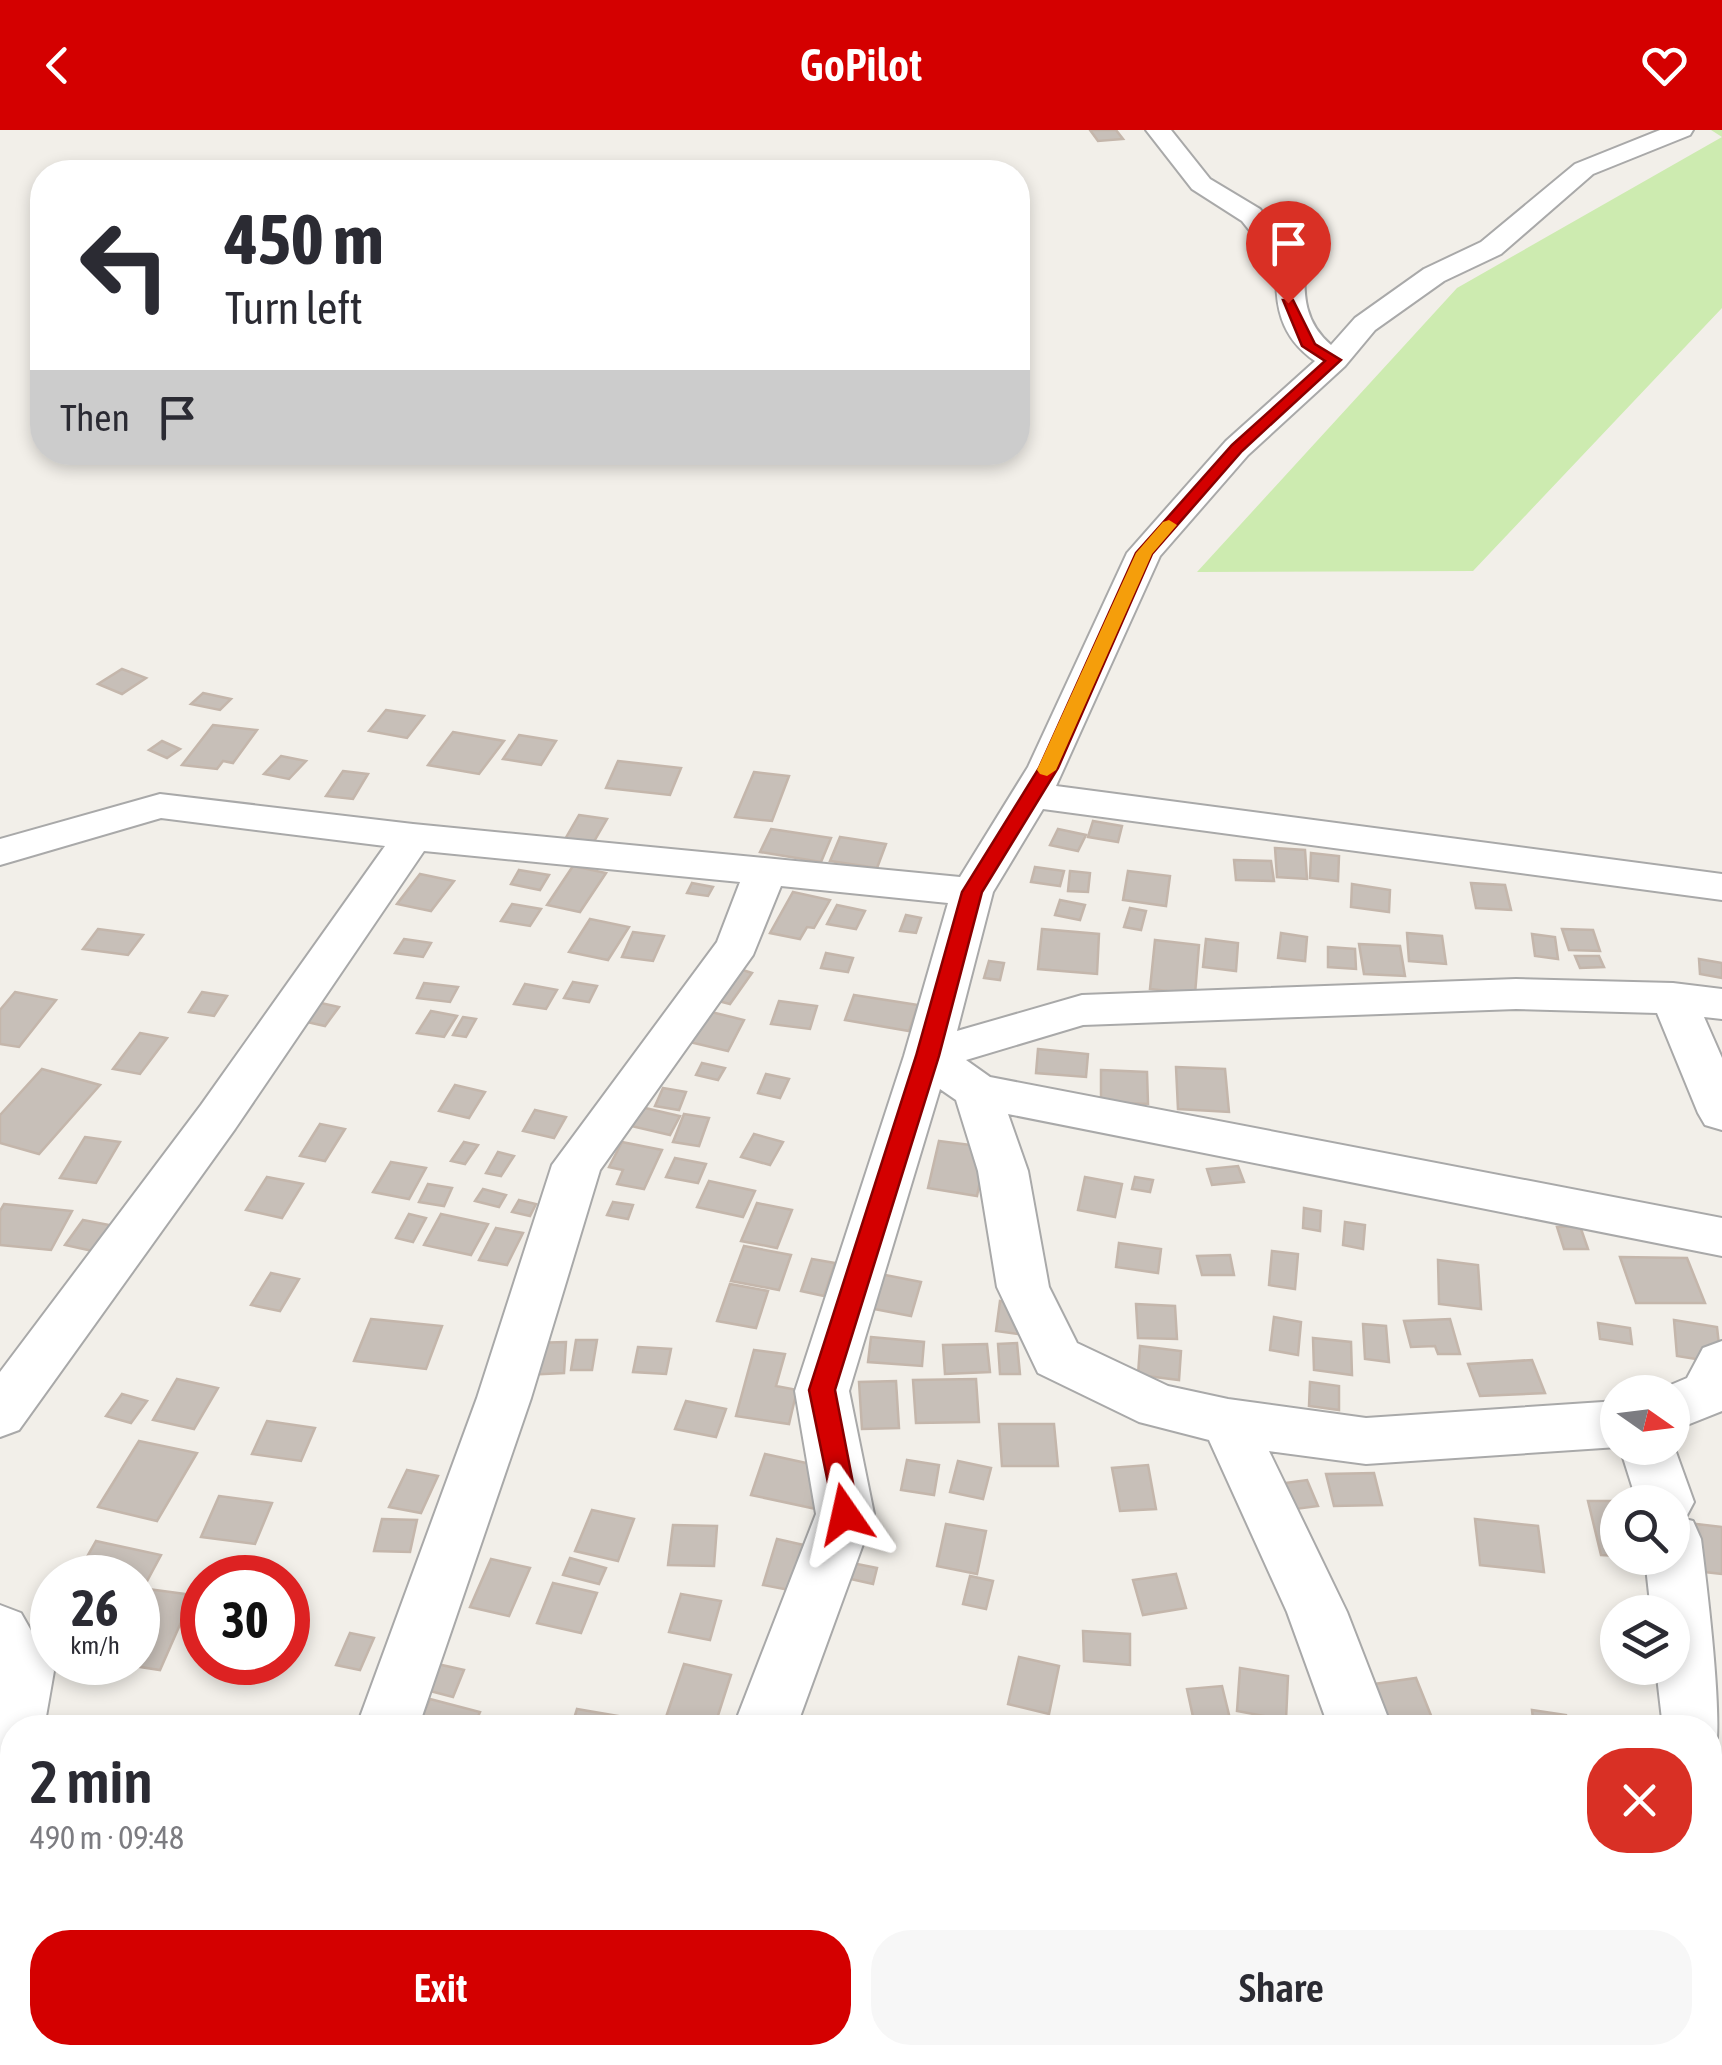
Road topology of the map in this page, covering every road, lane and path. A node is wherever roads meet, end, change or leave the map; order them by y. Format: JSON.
{"nodes":[{"id":1,"x":1158,"y":130,"type":"edge"},
{"id":2,"x":1680,"y":130,"type":"edge"},
{"id":3,"x":1334,"y":360,"type":"junction"},
{"id":4,"x":1030,"y":795,"type":"junction"},
{"id":5,"x":413,"y":837,"type":"junction"},
{"id":6,"x":0,"y":852,"type":"edge"},
{"id":7,"x":764,"y":874,"type":"junction"},
{"id":8,"x":1722,"y":887,"type":"edge"},
{"id":9,"x":972,"y":892,"type":"junction"},
{"id":10,"x":1673,"y":998,"type":"junction"},
{"id":11,"x":1722,"y":1004,"type":"edge"},
{"id":12,"x":928,"y":1056,"type":"junction"},
{"id":13,"x":977,"y":1092,"type":"junction"},
{"id":14,"x":1722,"y":1113,"type":"edge"},
{"id":15,"x":1722,"y":1237,"type":"edge"},
{"id":16,"x":0,"y":1414,"type":"edge"},
{"id":17,"x":1228,"y":1422,"type":"junction"},
{"id":18,"x":1600,"y":1425,"type":"edge"},
{"id":19,"x":1676,"y":1575,"type":"edge"},
{"id":20,"x":0,"y":1632,"type":"edge"},
{"id":21,"x":15,"y":1715,"type":"edge"},
{"id":22,"x":392,"y":1715,"type":"edge"},
{"id":23,"x":769,"y":1715,"type":"edge"},
{"id":24,"x":1356,"y":1715,"type":"edge"},
{"id":25,"x":1692,"y":1715,"type":"edge"}],
"edges":[{"from":1,"to":3,"type":"street"},
{"from":2,"to":3,"type":"street"},
{"from":3,"to":4,"type":"street"},
{"from":4,"to":8,"type":"street"},
{"from":4,"to":9,"type":"street"},
{"from":5,"to":6,"type":"street"},
{"from":5,"to":7,"type":"street"},
{"from":5,"to":16,"type":"street"},
{"from":7,"to":9,"type":"street"},
{"from":7,"to":22,"type":"street"},
{"from":9,"to":12,"type":"street"},
{"from":10,"to":11,"type":"street"},
{"from":10,"to":12,"type":"street"},
{"from":10,"to":14,"type":"street"},
{"from":12,"to":13,"type":"street"},
{"from":12,"to":23,"type":"street"},
{"from":13,"to":15,"type":"street"},
{"from":13,"to":17,"type":"street"},
{"from":17,"to":18,"type":"street"},
{"from":17,"to":24,"type":"street"},
{"from":19,"to":25,"type":"street"},
{"from":20,"to":21,"type":"street"}]}
